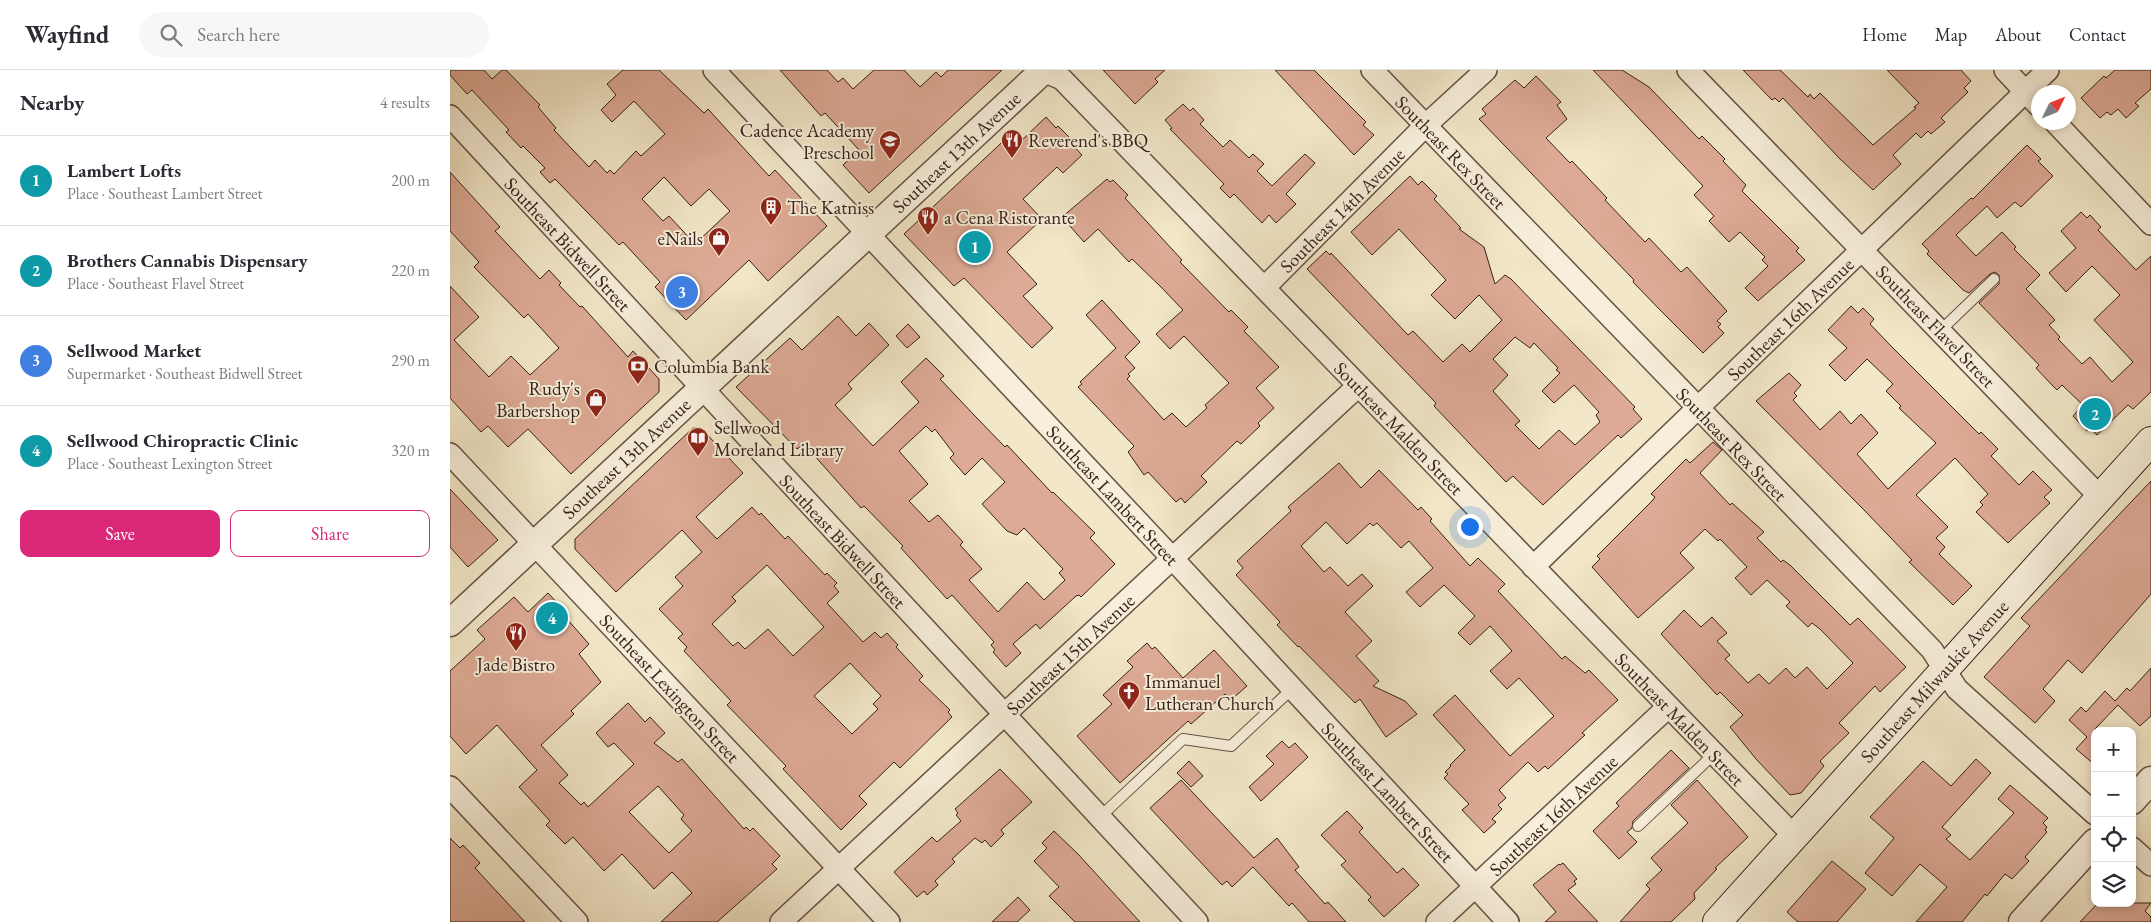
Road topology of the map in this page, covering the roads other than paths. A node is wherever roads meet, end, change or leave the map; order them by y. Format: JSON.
{"nodes":[{"id":1,"x":714,"y":70,"type":"edge"},
{"id":2,"x":1043,"y":70,"type":"edge"},
{"id":3,"x":1372,"y":70,"type":"edge"},
{"id":4,"x":1486,"y":70,"type":"edge"},
{"id":5,"x":1688,"y":70,"type":"edge"},
{"id":6,"x":2005,"y":70,"type":"edge"},
{"id":7,"x":2048,"y":70,"type":"edge"},
{"id":8,"x":2039,"y":85,"type":"edge"},
{"id":9,"x":2031,"y":97,"type":"edge"},
{"id":10,"x":2031,"y":99,"type":"edge"},
{"id":11,"x":450,"y":116,"type":"edge"},
{"id":12,"x":1426,"y":125,"type":"junction"},
{"id":13,"x":2063,"y":130,"type":"edge"},
{"id":14,"x":2151,"y":224,"type":"edge"},
{"id":15,"x":868,"y":234,"type":"junction"},
{"id":16,"x":1862,"y":250,"type":"junction"},
{"id":17,"x":1994,"y":279,"type":"dead end"},
{"id":18,"x":1264,"y":288,"type":"junction"},
{"id":19,"x":1940,"y":331,"type":"junction"},
{"id":20,"x":1358,"y":386,"type":"junction"},
{"id":21,"x":701,"y":388,"type":"junction"},
{"id":22,"x":1696,"y":408,"type":"junction"},
{"id":23,"x":2151,"y":441,"type":"edge"},
{"id":24,"x":450,"y":454,"type":"edge"},
{"id":25,"x":2100,"y":497,"type":"junction"},
{"id":26,"x":534,"y":544,"type":"junction"},
{"id":27,"x":1173,"y":559,"type":"junction"},
{"id":28,"x":1533,"y":567,"type":"junction"},
{"id":29,"x":450,"y":623,"type":"edge"},
{"id":30,"x":1944,"y":669,"type":"junction"},
{"id":31,"x":1293,"y":688,"type":"junction"},
{"id":32,"x":1668,"y":707,"type":"junction"},
{"id":33,"x":1005,"y":714,"type":"junction"},
{"id":34,"x":1714,"y":754,"type":"junction"},
{"id":35,"x":2151,"y":780,"type":"edge"},
{"id":36,"x":450,"y":787,"type":"edge"},
{"id":37,"x":2136,"y":797,"type":"edge"},
{"id":38,"x":2091,"y":810,"type":"edge"},
{"id":39,"x":1100,"y":817,"type":"junction"},
{"id":40,"x":1638,"y":826,"type":"dead end"},
{"id":41,"x":1794,"y":836,"type":"junction"},
{"id":42,"x":2091,"y":846,"type":"edge"},
{"id":43,"x":2136,"y":852,"type":"edge"},
{"id":44,"x":2151,"y":865,"type":"edge"},
{"id":45,"x":839,"y":868,"type":"junction"},
{"id":46,"x":1475,"y":887,"type":"junction"},
{"id":47,"x":577,"y":922,"type":"edge"},
{"id":48,"x":781,"y":922,"type":"edge"},
{"id":49,"x":889,"y":922,"type":"edge"},
{"id":50,"x":1197,"y":922,"type":"edge"},
{"id":51,"x":1437,"y":922,"type":"edge"},
{"id":52,"x":1508,"y":922,"type":"edge"},
{"id":53,"x":1717,"y":922,"type":"edge"},
{"id":54,"x":2022,"y":922,"type":"edge"}],
"edges":[{"from":1,"to":15,"type":"street","name":"Southeast Lambert Street"},
{"from":2,"to":15,"type":"street","name":"Southeast 13th Avenue"},
{"from":2,"to":18,"type":"street","name":"Southeast Malden Street"},
{"from":3,"to":12,"type":"street","name":"Southeast Rex Street"},
{"from":4,"to":12,"type":"street","name":"Southeast 14th Avenue"},
{"from":5,"to":16,"type":"street","name":"Southeast Flavel Street"},
{"from":6,"to":9,"type":"street"},
{"from":7,"to":8,"type":"street","name":"Southeast 16th Avenue"},
{"from":10,"to":16,"type":"street","name":"Southeast 16th Avenue"},
{"from":11,"to":21,"type":"street","name":"Southeast Bidwell Street"},
{"from":12,"to":18,"type":"street","name":"Southeast 14th Avenue"},
{"from":12,"to":22,"type":"street","name":"Southeast Rex Street"},
{"from":13,"to":14,"type":"street"},
{"from":15,"to":21,"type":"street","name":"Southeast 13th Avenue"},
{"from":15,"to":27,"type":"street","name":"Southeast Lambert Street"},
{"from":16,"to":19,"type":"street","name":"Southeast Flavel Street"},
{"from":16,"to":22,"type":"street","name":"Southeast 16th Avenue"},
{"from":17,"to":19,"type":"lane"},
{"from":18,"to":20,"type":"street","name":"Southeast Malden Street"},
{"from":19,"to":25,"type":"street","name":"Southeast Flavel Street"},
{"from":20,"to":27,"type":"street","name":"Southeast 15th Avenue"},
{"from":20,"to":28,"type":"street","name":"Southeast Malden Street"},
{"from":21,"to":26,"type":"street","name":"Southeast 13th Avenue"},
{"from":21,"to":33,"type":"street","name":"Southeast Bidwell Street"},
{"from":22,"to":28,"type":"street","name":"Southeast 16th Avenue"},
{"from":22,"to":30,"type":"street","name":"Southeast Rex Street"},
{"from":23,"to":25,"type":"main road","name":"Southeast Milwaukie Avenue"},
{"from":24,"to":26,"type":"street","name":"Southeast Lexington Street"},
{"from":25,"to":30,"type":"main road","name":"Southeast Milwaukie Avenue"},
{"from":26,"to":29,"type":"street","name":"Southeast 13th Avenue"},
{"from":26,"to":45,"type":"street","name":"Southeast Lexington Street"},
{"from":27,"to":31,"type":"street","name":"Southeast Lambert Street"},
{"from":27,"to":33,"type":"street","name":"Southeast 15th Avenue"},
{"from":28,"to":32,"type":"street","name":"Southeast Malden Street"},
{"from":30,"to":38,"type":"street","name":"Southeast Rex Street"},
{"from":30,"to":41,"type":"main road","name":"Southeast Milwaukie Avenue"},
{"from":31,"to":39,"type":"lane"},
{"from":31,"to":46,"type":"street","name":"Southeast Lambert Street"},
{"from":32,"to":34,"type":"street","name":"Southeast Malden Street"},
{"from":32,"to":46,"type":"street","name":"Southeast 16th Avenue"},
{"from":33,"to":39,"type":"street","name":"Southeast Bidwell Street"},
{"from":33,"to":45,"type":"street","name":"Southeast 15th Avenue"},
{"from":34,"to":40,"type":"lane"},
{"from":34,"to":41,"type":"street","name":"Southeast Malden Street"},
{"from":35,"to":37,"type":"street"},
{"from":36,"to":47,"type":"street"},
{"from":39,"to":50,"type":"street","name":"Southeast Bidwell Street"},
{"from":41,"to":53,"type":"main road","name":"Southeast Milwaukie Avenue"},
{"from":42,"to":54,"type":"street"},
{"from":43,"to":44,"type":"street"},
{"from":45,"to":48,"type":"street","name":"Southeast 15th Avenue"},
{"from":45,"to":49,"type":"street","name":"Southeast Lexington Street"},
{"from":46,"to":51,"type":"street","name":"Southeast 16th Avenue"},
{"from":46,"to":52,"type":"street","name":"Southeast Lambert Street"}]}
